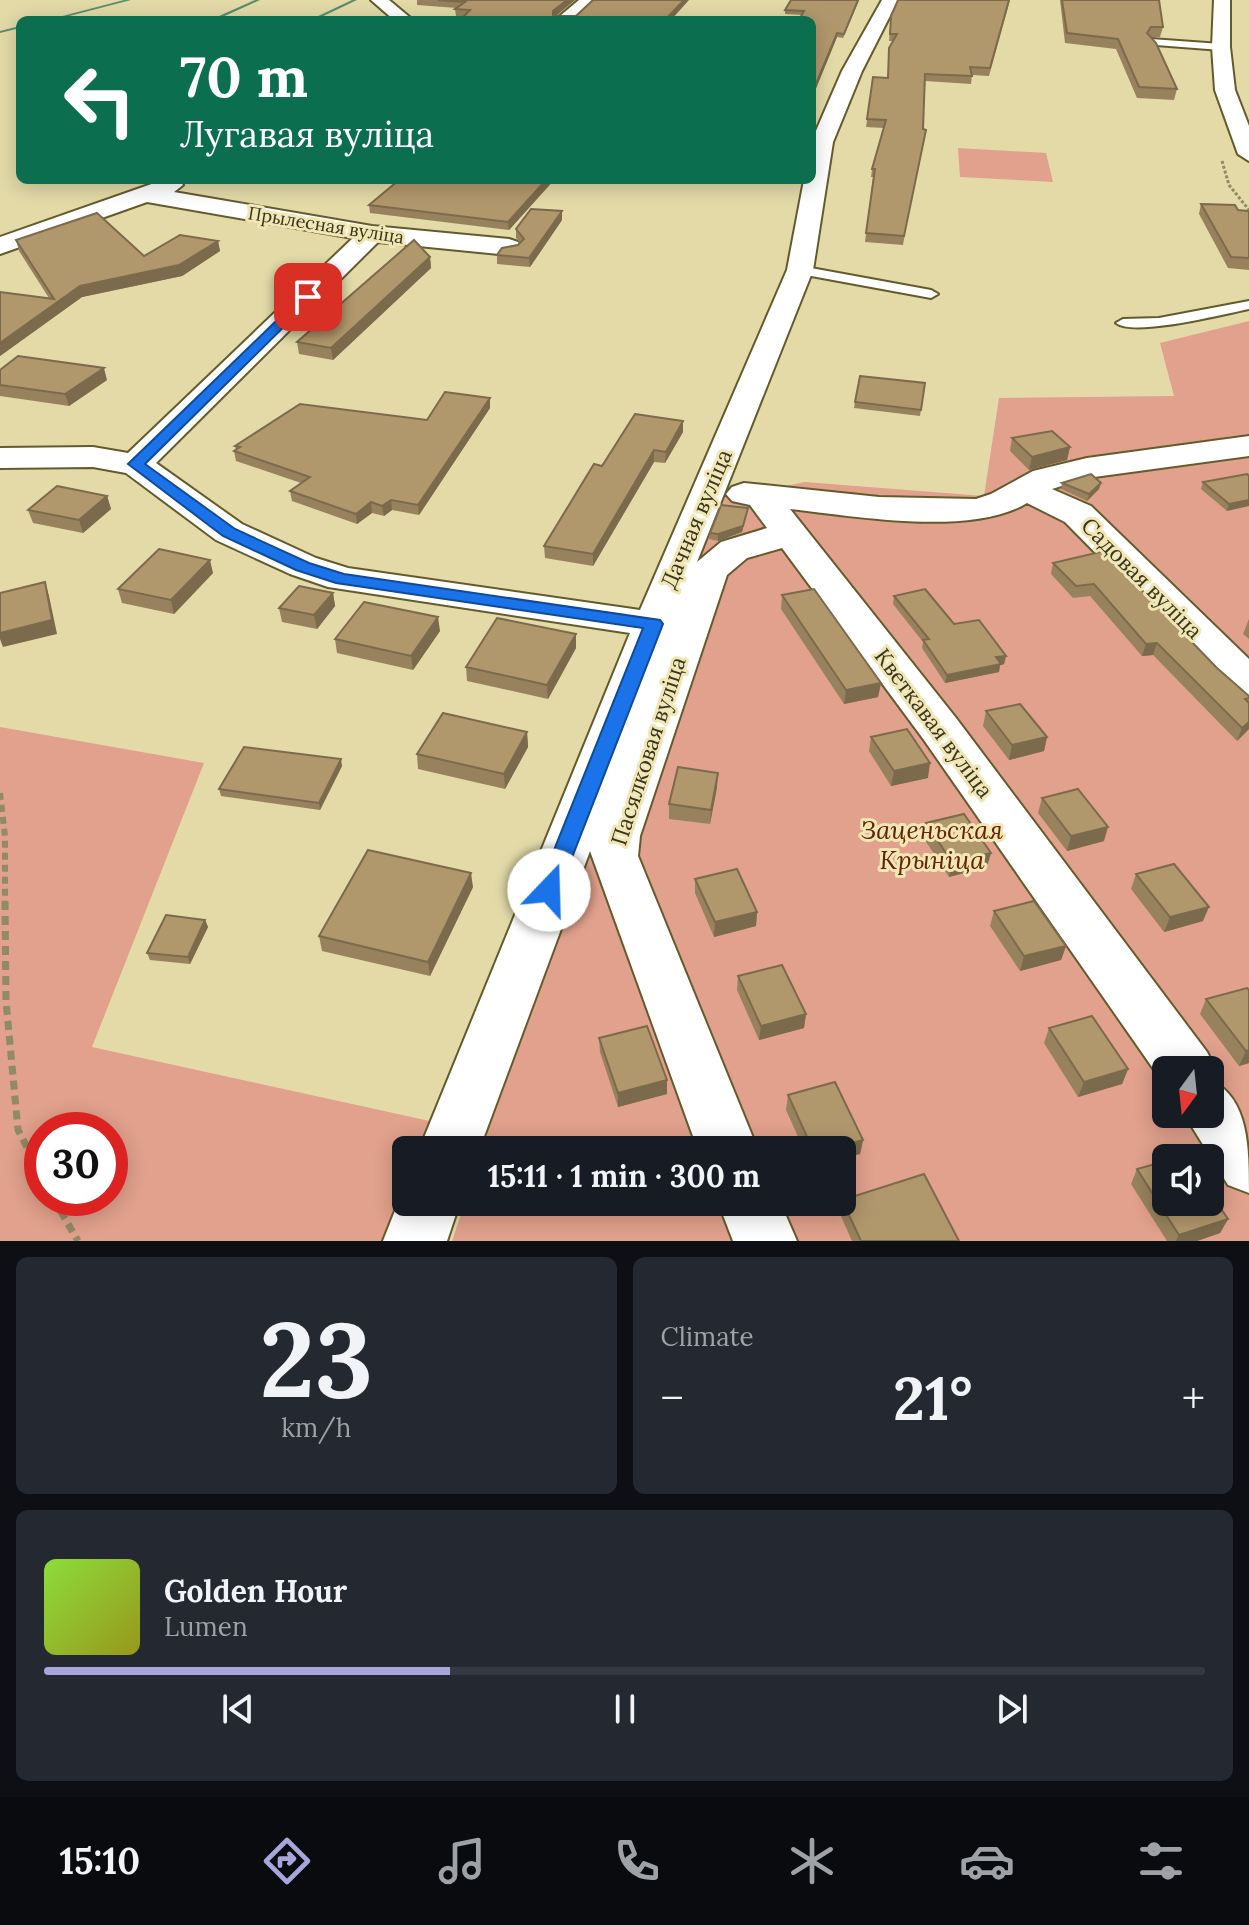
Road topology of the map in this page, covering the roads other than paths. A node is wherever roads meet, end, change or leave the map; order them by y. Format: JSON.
{"nodes":[{"id":1,"x":379,"y":0,"type":"edge"},
{"id":2,"x":589,"y":0,"type":"edge"},
{"id":3,"x":890,"y":0,"type":"edge"},
{"id":4,"x":1222,"y":0,"type":"edge"},
{"id":5,"x":399,"y":16,"type":"edge"},
{"id":6,"x":569,"y":16,"type":"edge"},
{"id":7,"x":1221,"y":47,"type":"junction"},
{"id":8,"x":1152,"y":48,"type":"edge"},
{"id":9,"x":1249,"y":154,"type":"edge"},
{"id":10,"x":816,"y":177,"type":"edge"},
{"id":11,"x":174,"y":184,"type":"edge"},
{"id":12,"x":815,"y":184,"type":"edge"},
{"id":13,"x":145,"y":194,"type":"junction"},
{"id":14,"x":372,"y":234,"type":"junction"},
{"id":15,"x":0,"y":246,"type":"edge"},
{"id":16,"x":509,"y":247,"type":"edge"},
{"id":17,"x":800,"y":270,"type":"junction"},
{"id":18,"x":931,"y":294,"type":"dead end"},
{"id":19,"x":1249,"y":305,"type":"edge"},
{"id":20,"x":1123,"y":323,"type":"dead end"},
{"id":21,"x":1249,"y":446,"type":"edge"},
{"id":22,"x":0,"y":458,"type":"edge"},
{"id":23,"x":136,"y":464,"type":"junction"},
{"id":24,"x":1024,"y":489,"type":"junction"},
{"id":25,"x":708,"y":490,"type":"junction"},
{"id":26,"x":761,"y":496,"type":"junction"},
{"id":27,"x":791,"y":536,"type":"junction"},
{"id":28,"x":653,"y":624,"type":"junction"},
{"id":29,"x":1249,"y":683,"type":"edge"},
{"id":30,"x":1177,"y":1056,"type":"edge"},
{"id":31,"x":1224,"y":1127,"type":"edge"},
{"id":32,"x":454,"y":1136,"type":"edge"},
{"id":33,"x":723,"y":1136,"type":"edge"},
{"id":34,"x":1249,"y":1165,"type":"edge"},
{"id":35,"x":424,"y":1216,"type":"edge"},
{"id":36,"x":755,"y":1216,"type":"edge"},
{"id":37,"x":415,"y":1241,"type":"edge"},
{"id":38,"x":765,"y":1241,"type":"edge"}],
"edges":[{"from":1,"to":5,"type":"street"},
{"from":2,"to":6,"type":"street"},
{"from":3,"to":10,"type":"street","name":"Дачная вуліца"},
{"from":4,"to":7,"type":"street"},
{"from":7,"to":8,"type":"lane"},
{"from":7,"to":9,"type":"street"},
{"from":11,"to":13,"type":"street"},
{"from":12,"to":17,"type":"street","name":"Дачная вуліца"},
{"from":13,"to":14,"type":"street","name":"Прылесная вуліца"},
{"from":13,"to":15,"type":"street"},
{"from":14,"to":16,"type":"street","name":"Прылесная вуліца"},
{"from":14,"to":23,"type":"street"},
{"from":17,"to":18,"type":"lane"},
{"from":17,"to":25,"type":"street","name":"Дачная вуліца"},
{"from":19,"to":20,"type":"lane"},
{"from":21,"to":24,"type":"street"},
{"from":22,"to":23,"type":"street"},
{"from":23,"to":28,"type":"street"},
{"from":24,"to":26,"type":"street"},
{"from":24,"to":29,"type":"street","name":"Садовая вуліца"},
{"from":25,"to":26,"type":"street"},
{"from":25,"to":28,"type":"street","name":"Дачная вуліца"},
{"from":26,"to":27,"type":"street","name":"Кветкавая вуліца"},
{"from":27,"to":30,"type":"street","name":"Кветкавая вуліца"},
{"from":27,"to":33,"type":"street","name":"Пасялковая вуліца"},
{"from":28,"to":32,"type":"street","name":"Дачная вуліца"},
{"from":31,"to":34,"type":"street"},
{"from":35,"to":37,"type":"street"},
{"from":36,"to":38,"type":"street"}]}
